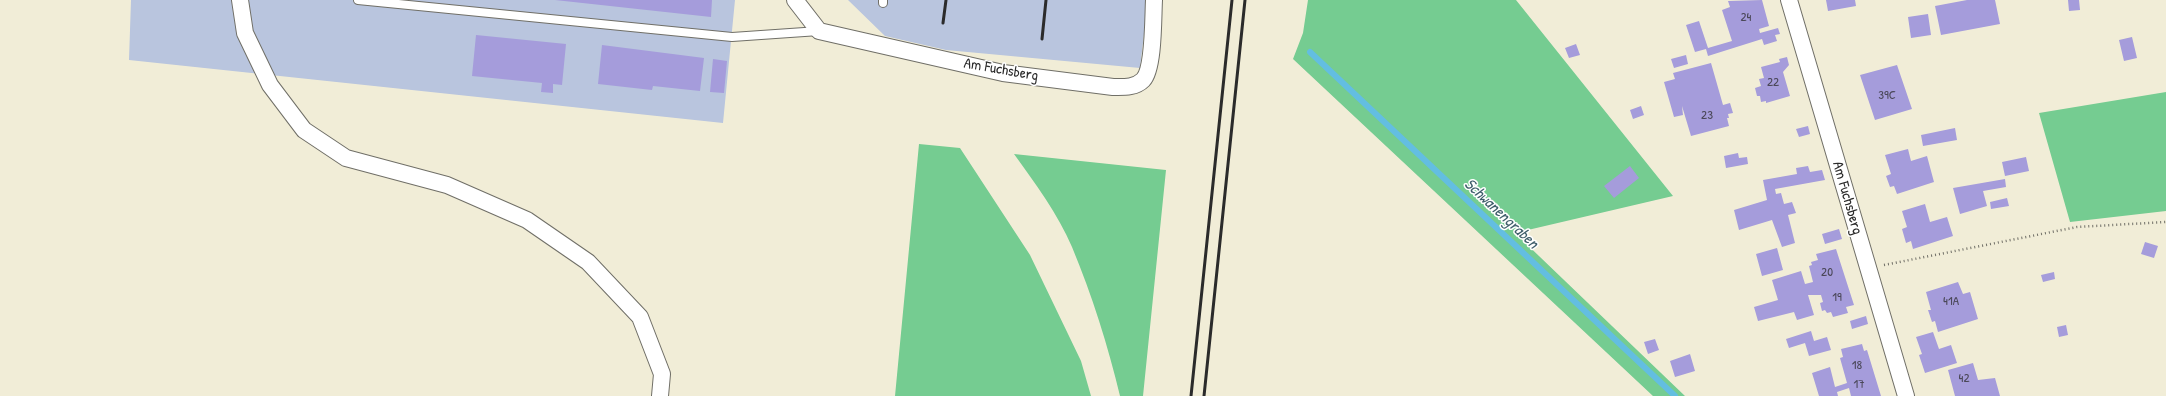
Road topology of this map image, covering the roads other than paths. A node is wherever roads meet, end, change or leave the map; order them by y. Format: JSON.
{"nodes":[{"id":1,"x":240,"y":0,"type":"edge"},
{"id":2,"x":358,"y":0,"type":"edge"},
{"id":3,"x":795,"y":0,"type":"edge"},
{"id":4,"x":1154,"y":0,"type":"edge"},
{"id":5,"x":1789,"y":0,"type":"edge"},
{"id":6,"x":819,"y":31,"type":"junction"},
{"id":7,"x":660,"y":396,"type":"edge"},
{"id":8,"x":1906,"y":396,"type":"edge"}],
"edges":[{"from":1,"to":7,"type":"street"},
{"from":2,"to":6,"type":"lane"},
{"from":3,"to":6,"type":"street"},
{"from":4,"to":6,"type":"street","name":"Am Fuchsberg"},
{"from":5,"to":8,"type":"street","name":"Am Fuchsberg"}]}
